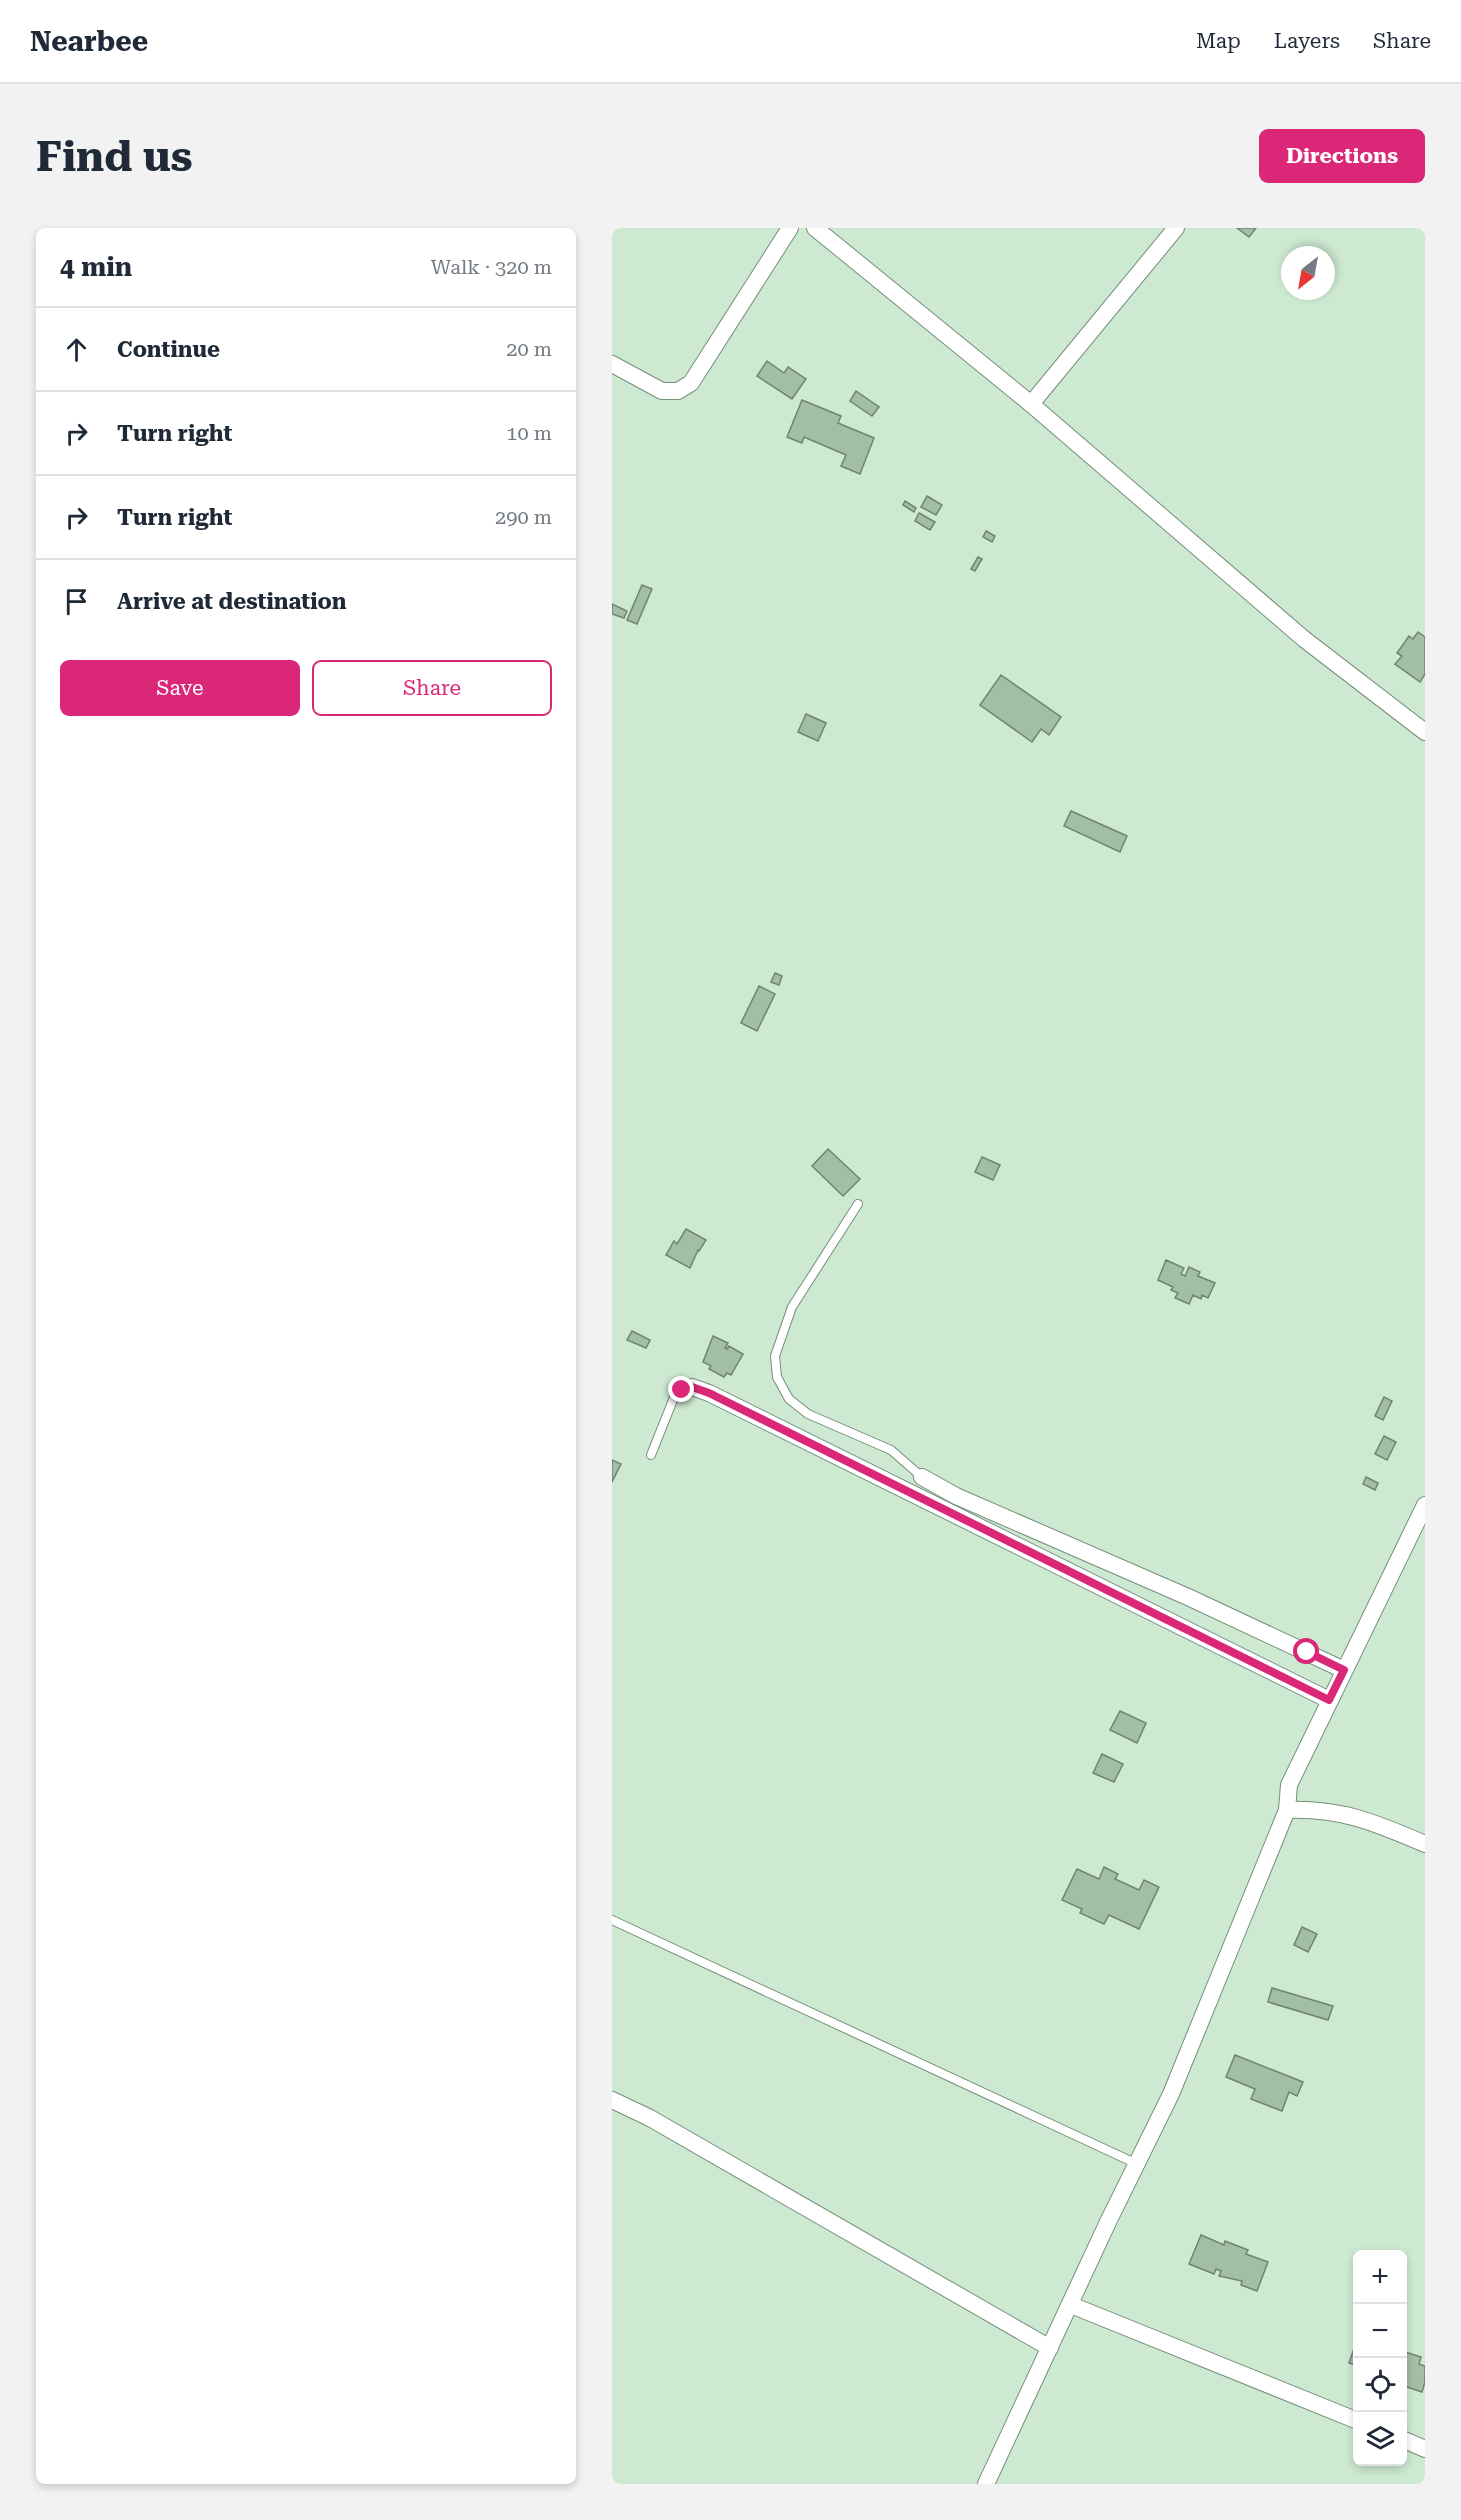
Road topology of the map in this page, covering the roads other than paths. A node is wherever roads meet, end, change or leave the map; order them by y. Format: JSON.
{"nodes":[{"id":1,"x":790,"y":228,"type":"edge"},
{"id":2,"x":815,"y":228,"type":"edge"},
{"id":3,"x":1176,"y":228,"type":"edge"},
{"id":4,"x":612,"y":364,"type":"edge"},
{"id":5,"x":1031,"y":404,"type":"junction"},
{"id":6,"x":1425,"y":732,"type":"edge"},
{"id":7,"x":858,"y":1204,"type":"dead end"},
{"id":8,"x":682,"y":1390,"type":"joint"},
{"id":9,"x":651,"y":1455,"type":"dead end"},
{"id":10,"x":922,"y":1477,"type":"joint"},
{"id":11,"x":1425,"y":1505,"type":"edge"},
{"id":12,"x":1344,"y":1670,"type":"junction"},
{"id":13,"x":1329,"y":1700,"type":"junction"},
{"id":14,"x":1287,"y":1810,"type":"junction"},
{"id":15,"x":1425,"y":1844,"type":"edge"},
{"id":16,"x":612,"y":1920,"type":"edge"},
{"id":17,"x":612,"y":2100,"type":"edge"},
{"id":18,"x":1137,"y":2164,"type":"junction"},
{"id":19,"x":1071,"y":2305,"type":"junction"},
{"id":20,"x":1050,"y":2348,"type":"junction"},
{"id":21,"x":1353,"y":2419,"type":"edge"},
{"id":22,"x":1407,"y":2441,"type":"edge"},
{"id":23,"x":1425,"y":2449,"type":"edge"},
{"id":24,"x":986,"y":2484,"type":"edge"}],
"edges":[{"from":1,"to":4,"type":"street"},
{"from":2,"to":5,"type":"street"},
{"from":3,"to":5,"type":"street"},
{"from":5,"to":6,"type":"street"},
{"from":7,"to":10,"type":"lane"},
{"from":8,"to":9,"type":"lane"},
{"from":8,"to":13,"type":"street"},
{"from":10,"to":12,"type":"street"},
{"from":11,"to":12,"type":"street"},
{"from":12,"to":13,"type":"street"},
{"from":13,"to":14,"type":"street"},
{"from":14,"to":15,"type":"street"},
{"from":14,"to":18,"type":"street"},
{"from":16,"to":18,"type":"lane"},
{"from":17,"to":20,"type":"street"},
{"from":18,"to":19,"type":"street"},
{"from":19,"to":20,"type":"street"},
{"from":19,"to":21,"type":"street"},
{"from":20,"to":24,"type":"street"},
{"from":22,"to":23,"type":"street"}]}
